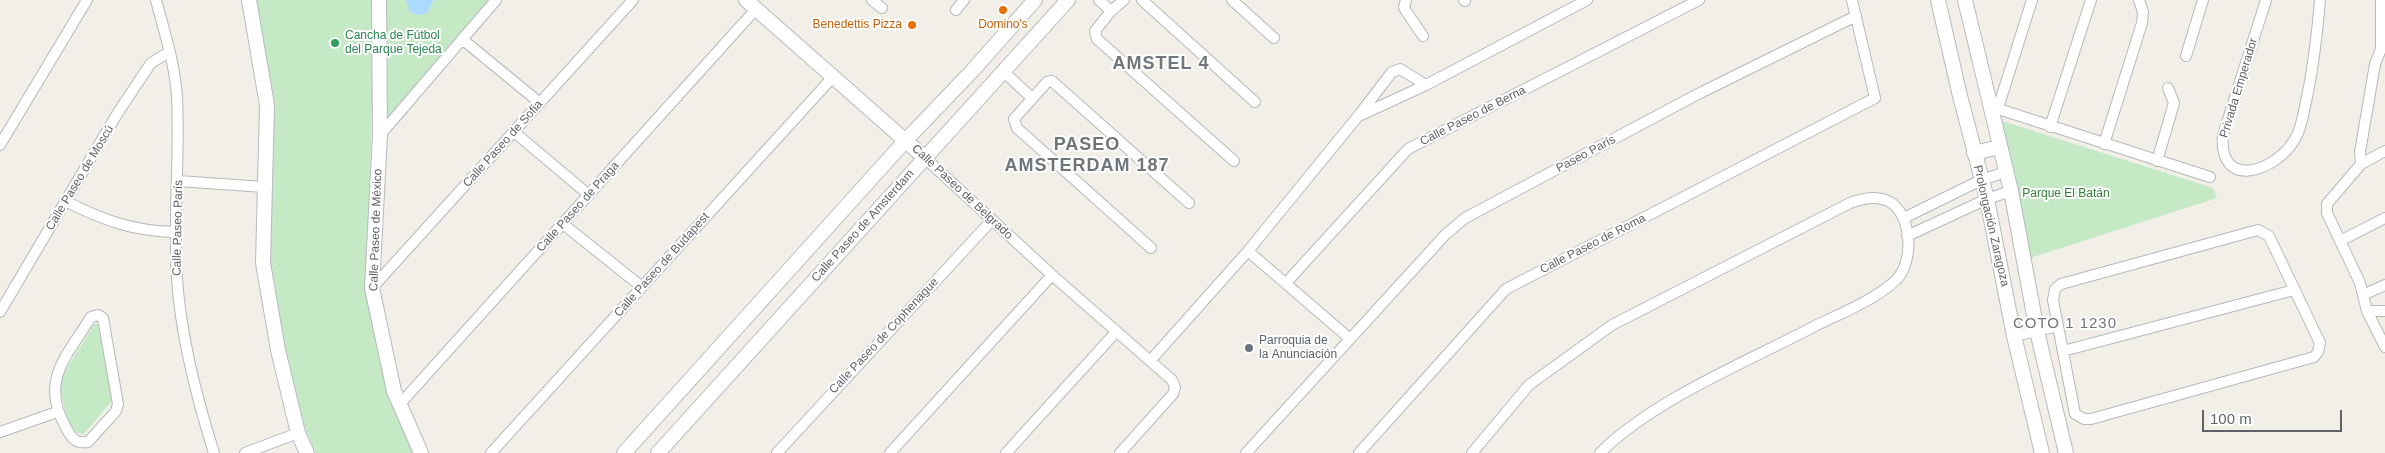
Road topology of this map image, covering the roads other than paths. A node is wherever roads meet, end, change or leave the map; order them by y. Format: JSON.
{"nodes":[{"id":1,"x":87,"y":0,"type":"edge"},
{"id":2,"x":156,"y":0,"type":"edge"},
{"id":3,"x":249,"y":0,"type":"edge"},
{"id":4,"x":379,"y":0,"type":"edge"},
{"id":5,"x":496,"y":0,"type":"edge"},
{"id":6,"x":633,"y":0,"type":"edge"},
{"id":7,"x":872,"y":0,"type":"edge"},
{"id":8,"x":964,"y":0,"type":"edge"},
{"id":9,"x":1034,"y":0,"type":"edge"},
{"id":10,"x":1068,"y":0,"type":"edge"},
{"id":11,"x":1099,"y":0,"type":"edge"},
{"id":12,"x":1124,"y":0,"type":"edge"},
{"id":13,"x":1142,"y":0,"type":"edge"},
{"id":14,"x":1232,"y":0,"type":"edge"},
{"id":15,"x":1587,"y":0,"type":"edge"},
{"id":16,"x":1699,"y":0,"type":"edge"},
{"id":17,"x":1852,"y":0,"type":"edge"},
{"id":18,"x":1938,"y":0,"type":"edge"},
{"id":19,"x":2032,"y":0,"type":"edge"},
{"id":20,"x":2091,"y":0,"type":"edge"},
{"id":21,"x":2139,"y":0,"type":"edge"},
{"id":22,"x":2203,"y":0,"type":"edge"},
{"id":23,"x":2266,"y":0,"type":"edge"},
{"id":24,"x":2320,"y":0,"type":"edge"},
{"id":25,"x":2381,"y":0,"type":"edge"},
{"id":26,"x":1405,"y":4,"type":"edge"},
{"id":27,"x":1969,"y":4,"type":"edge"},
{"id":28,"x":751,"y":5,"type":"edge"},
{"id":29,"x":882,"y":8,"type":"dead end"},
{"id":30,"x":956,"y":10,"type":"dead end"},
{"id":31,"x":1110,"y":11,"type":"junction"},
{"id":32,"x":1856,"y":16,"type":"junction"},
{"id":33,"x":1423,"y":36,"type":"dead end"},
{"id":34,"x":1274,"y":38,"type":"dead end"},
{"id":35,"x":462,"y":39,"type":"junction"},
{"id":36,"x":169,"y":52,"type":"junction"},
{"id":37,"x":2383,"y":53,"type":"edge"},
{"id":38,"x":2186,"y":56,"type":"dead end"},
{"id":39,"x":1004,"y":72,"type":"junction"},
{"id":40,"x":832,"y":78,"type":"junction"},
{"id":41,"x":1426,"y":85,"type":"junction"},
{"id":42,"x":2168,"y":88,"type":"dead end"},
{"id":43,"x":1032,"y":98,"type":"junction"},
{"id":44,"x":1255,"y":102,"type":"dead end"},
{"id":45,"x":540,"y":103,"type":"junction"},
{"id":46,"x":1994,"y":107,"type":"junction"},
{"id":47,"x":1359,"y":116,"type":"junction"},
{"id":48,"x":2050,"y":127,"type":"junction"},
{"id":49,"x":514,"y":132,"type":"junction"},
{"id":50,"x":3,"y":133,"type":"edge"},
{"id":51,"x":380,"y":135,"type":"junction"},
{"id":52,"x":906,"y":140,"type":"junction"},
{"id":53,"x":2104,"y":144,"type":"junction"},
{"id":54,"x":0,"y":145,"type":"edge"},
{"id":55,"x":2000,"y":147,"type":"junction"},
{"id":56,"x":2385,"y":152,"type":"edge"},
{"id":57,"x":1974,"y":153,"type":"junction"},
{"id":58,"x":925,"y":158,"type":"junction"},
{"id":59,"x":1234,"y":161,"type":"dead end"},
{"id":60,"x":2157,"y":161,"type":"junction"},
{"id":61,"x":2361,"y":164,"type":"junction"},
{"id":62,"x":2006,"y":172,"type":"junction"},
{"id":63,"x":2210,"y":177,"type":"dead end"},
{"id":64,"x":1981,"y":180,"type":"junction"},
{"id":65,"x":178,"y":181,"type":"junction"},
{"id":66,"x":264,"y":188,"type":"junction"},
{"id":67,"x":1959,"y":191,"type":"junction"},
{"id":68,"x":2011,"y":191,"type":"junction"},
{"id":69,"x":589,"y":195,"type":"junction"},
{"id":70,"x":1986,"y":199,"type":"junction"},
{"id":71,"x":65,"y":201,"type":"junction"},
{"id":72,"x":1189,"y":203,"type":"dead end"},
{"id":73,"x":1966,"y":209,"type":"junction"},
{"id":74,"x":1904,"y":218,"type":"junction"},
{"id":75,"x":2385,"y":218,"type":"edge"},
{"id":76,"x":992,"y":220,"type":"junction"},
{"id":77,"x":563,"y":224,"type":"junction"},
{"id":78,"x":175,"y":232,"type":"junction"},
{"id":79,"x":1907,"y":236,"type":"junction"},
{"id":80,"x":2340,"y":241,"type":"junction"},
{"id":81,"x":1151,"y":248,"type":"dead end"},
{"id":82,"x":1248,"y":251,"type":"junction"},
{"id":83,"x":1052,"y":275,"type":"junction"},
{"id":84,"x":1286,"y":283,"type":"junction"},
{"id":85,"x":2385,"y":285,"type":"edge"},
{"id":86,"x":642,"y":287,"type":"junction"},
{"id":87,"x":372,"y":288,"type":"junction"},
{"id":88,"x":2294,"y":290,"type":"junction"},
{"id":89,"x":2365,"y":294,"type":"junction"},
{"id":90,"x":2385,"y":311,"type":"edge"},
{"id":91,"x":0,"y":312,"type":"edge"},
{"id":92,"x":2368,"y":312,"type":"junction"},
{"id":93,"x":2058,"y":326,"type":"junction"},
{"id":94,"x":2037,"y":331,"type":"junction"},
{"id":95,"x":1116,"y":332,"type":"junction"},
{"id":96,"x":2014,"y":336,"type":"junction"},
{"id":97,"x":1349,"y":338,"type":"junction"},
{"id":98,"x":2385,"y":346,"type":"edge"},
{"id":99,"x":2063,"y":351,"type":"junction"},
{"id":100,"x":1150,"y":361,"type":"junction"},
{"id":101,"x":399,"y":405,"type":"junction"},
{"id":102,"x":57,"y":412,"type":"junction"},
{"id":103,"x":0,"y":432,"type":"edge"},
{"id":104,"x":298,"y":433,"type":"junction"},
{"id":105,"x":214,"y":453,"type":"edge"},
{"id":106,"x":245,"y":453,"type":"edge"},
{"id":107,"x":308,"y":453,"type":"edge"},
{"id":108,"x":421,"y":453,"type":"edge"},
{"id":109,"x":492,"y":453,"type":"edge"},
{"id":110,"x":624,"y":453,"type":"edge"},
{"id":111,"x":658,"y":453,"type":"edge"},
{"id":112,"x":777,"y":453,"type":"edge"},
{"id":113,"x":890,"y":453,"type":"edge"},
{"id":114,"x":1006,"y":453,"type":"edge"},
{"id":115,"x":1120,"y":453,"type":"edge"},
{"id":116,"x":1246,"y":453,"type":"edge"},
{"id":117,"x":1359,"y":453,"type":"edge"},
{"id":118,"x":1472,"y":453,"type":"edge"},
{"id":119,"x":1600,"y":453,"type":"edge"},
{"id":120,"x":2042,"y":453,"type":"edge"},
{"id":121,"x":2066,"y":453,"type":"edge"}],
"edges":[{"from":1,"to":50,"type":"street"},
{"from":2,"to":36,"type":"street","name":"Calle Paseo París"},
{"from":3,"to":66,"type":"main road"},
{"from":4,"to":51,"type":"main road","name":"Calle Paseo de México"},
{"from":5,"to":35,"type":"street"},
{"from":6,"to":45,"type":"street","name":"Calle Paseo de Sofia"},
{"from":7,"to":29,"type":"street"},
{"from":8,"to":30,"type":"street"},
{"from":9,"to":52,"type":"main road","name":"Calle Paseo de Amsterdam"},
{"from":10,"to":39,"type":"main road","name":"Calle Paseo de Amsterdam"},
{"from":11,"to":31,"type":"street"},
{"from":12,"to":31,"type":"street"},
{"from":13,"to":44,"type":"street"},
{"from":14,"to":34,"type":"street"},
{"from":15,"to":41,"type":"street"},
{"from":16,"to":84,"type":"street","name":"Calle Paseo de Berna"},
{"from":17,"to":32,"type":"street"},
{"from":18,"to":57,"type":"main road","name":"Prolongación Zaragoza"},
{"from":19,"to":46,"type":"street"},
{"from":20,"to":48,"type":"street"},
{"from":21,"to":53,"type":"street"},
{"from":22,"to":38,"type":"street"},
{"from":23,"to":24,"type":"street","name":"Privada Emperador"},
{"from":25,"to":37,"type":"street"},
{"from":26,"to":33,"type":"street"},
{"from":27,"to":46,"type":"main road","name":"Prolongación Zaragoza"},
{"from":28,"to":40,"type":"main road","name":"Calle Paseo de Belgrado"},
{"from":28,"to":69,"type":"street","name":"Calle Paseo de Praga"},
{"from":31,"to":59,"type":"street"},
{"from":32,"to":97,"type":"street","name":"Paseo París"},
{"from":32,"to":117,"type":"street","name":"Calle Paseo de Roma"},
{"from":35,"to":45,"type":"street"},
{"from":35,"to":51,"type":"street"},
{"from":36,"to":65,"type":"street","name":"Calle Paseo París"},
{"from":36,"to":71,"type":"street","name":"Calle Paseo de Moscú"},
{"from":37,"to":61,"type":"street"},
{"from":39,"to":43,"type":"street"},
{"from":39,"to":58,"type":"main road","name":"Calle Paseo de Amsterdam"},
{"from":40,"to":52,"type":"main road","name":"Calle Paseo de Belgrado"},
{"from":40,"to":86,"type":"street","name":"Calle Paseo de Budapest"},
{"from":41,"to":47,"type":"street"},
{"from":41,"to":47,"type":"street"},
{"from":42,"to":60,"type":"street"},
{"from":43,"to":72,"type":"street"},
{"from":43,"to":81,"type":"street"},
{"from":45,"to":49,"type":"street","name":"Calle Paseo de Sofia"},
{"from":46,"to":48,"type":"street"},
{"from":46,"to":55,"type":"main road","name":"Prolongación Zaragoza"},
{"from":47,"to":82,"type":"street"},
{"from":48,"to":53,"type":"street"},
{"from":49,"to":69,"type":"street"},
{"from":49,"to":87,"type":"street","name":"Calle Paseo de Sofia"},
{"from":50,"to":54,"type":"street"},
{"from":51,"to":87,"type":"main road","name":"Calle Paseo de México"},
{"from":52,"to":58,"type":"main road","name":"Calle Paseo de Belgrado"},
{"from":52,"to":110,"type":"main road","name":"Calle Paseo de Amsterdam"},
{"from":53,"to":60,"type":"street"},
{"from":55,"to":57,"type":"main road"},
{"from":55,"to":62,"type":"main road","name":"Prolongación Zaragoza"},
{"from":56,"to":61,"type":"street"},
{"from":57,"to":64,"type":"main road","name":"Prolongación Zaragoza"},
{"from":58,"to":76,"type":"street","name":"Calle Paseo de Belgrado"},
{"from":58,"to":111,"type":"main road","name":"Calle Paseo de Amsterdam"},
{"from":60,"to":63,"type":"street"},
{"from":61,"to":80,"type":"street"},
{"from":62,"to":64,"type":"street"},
{"from":62,"to":68,"type":"main road","name":"Prolongación Zaragoza"},
{"from":64,"to":67,"type":"street"},
{"from":64,"to":70,"type":"main road","name":"Prolongación Zaragoza"},
{"from":65,"to":66,"type":"street"},
{"from":65,"to":78,"type":"street","name":"Calle Paseo París"},
{"from":66,"to":104,"type":"main road"},
{"from":67,"to":73,"type":"street"},
{"from":67,"to":74,"type":"street"},
{"from":68,"to":70,"type":"street"},
{"from":68,"to":94,"type":"main road","name":"Prolongación Zaragoza"},
{"from":69,"to":77,"type":"street","name":"Calle Paseo de Praga"},
{"from":70,"to":73,"type":"street"},
{"from":70,"to":96,"type":"main road","name":"Prolongación Zaragoza"},
{"from":71,"to":78,"type":"street"},
{"from":71,"to":91,"type":"street","name":"Calle Paseo de Moscú"},
{"from":73,"to":79,"type":"street"},
{"from":74,"to":79,"type":"street"},
{"from":74,"to":118,"type":"street"},
{"from":75,"to":80,"type":"street"},
{"from":76,"to":83,"type":"street","name":"Calle Paseo de Belgrado"},
{"from":76,"to":112,"type":"street","name":"Calle Paseo de Cophenague"},
{"from":77,"to":86,"type":"street"},
{"from":77,"to":101,"type":"street","name":"Calle Paseo de Praga"},
{"from":78,"to":105,"type":"street","name":"Calle Paseo París"},
{"from":79,"to":119,"type":"street"},
{"from":80,"to":89,"type":"street"},
{"from":82,"to":84,"type":"street"},
{"from":82,"to":100,"type":"street"},
{"from":83,"to":95,"type":"street","name":"Calle Paseo de Belgrado"},
{"from":83,"to":113,"type":"street"},
{"from":84,"to":97,"type":"street"},
{"from":85,"to":89,"type":"street"},
{"from":86,"to":109,"type":"street","name":"Calle Paseo de Budapest"},
{"from":87,"to":101,"type":"main road","name":"Calle Paseo de México"},
{"from":88,"to":93,"type":"street"},
{"from":88,"to":99,"type":"street"},
{"from":88,"to":99,"type":"street"},
{"from":89,"to":92,"type":"street"},
{"from":90,"to":92,"type":"street"},
{"from":92,"to":98,"type":"street"},
{"from":93,"to":94,"type":"street"},
{"from":93,"to":99,"type":"street"},
{"from":94,"to":96,"type":"street"},
{"from":94,"to":121,"type":"main road","name":"Prolongación Zaragoza"},
{"from":95,"to":100,"type":"street","name":"Calle Paseo de Belgrado"},
{"from":95,"to":114,"type":"street"},
{"from":96,"to":120,"type":"main road","name":"Prolongación Zaragoza"},
{"from":97,"to":116,"type":"street"},
{"from":100,"to":115,"type":"street","name":"Calle Paseo de Belgrado"},
{"from":101,"to":108,"type":"main road","name":"Calle Paseo de México"},
{"from":102,"to":102,"type":"street"},
{"from":102,"to":103,"type":"street"},
{"from":104,"to":106,"type":"street"},
{"from":104,"to":107,"type":"main road"}]}
